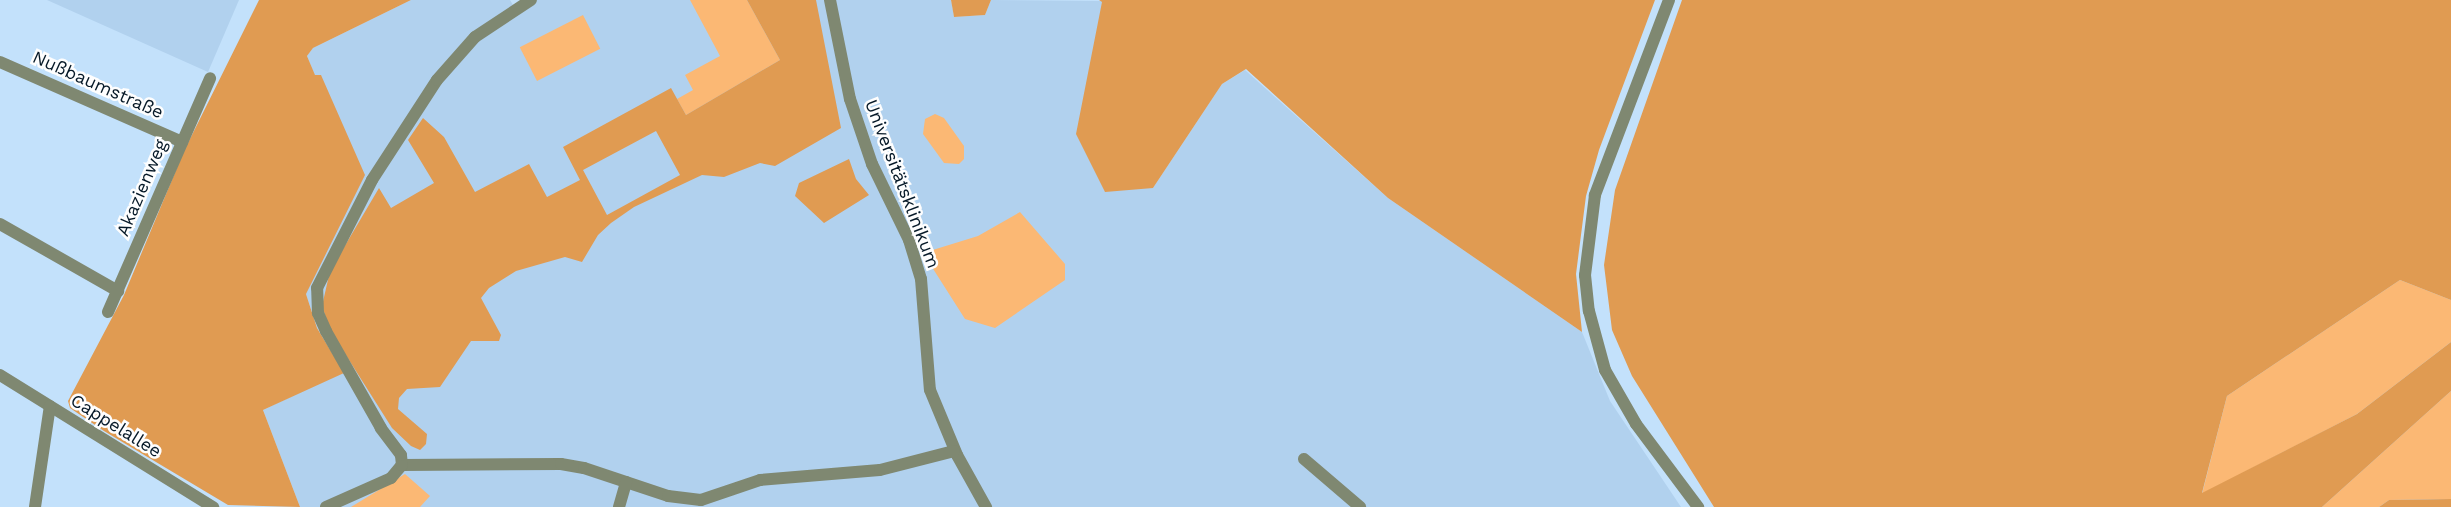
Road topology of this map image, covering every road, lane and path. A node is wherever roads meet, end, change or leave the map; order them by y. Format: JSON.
{"nodes":[{"id":1,"x":531,"y":0,"type":"edge"},
{"id":2,"x":830,"y":0,"type":"edge"},
{"id":3,"x":1669,"y":0,"type":"edge"},
{"id":4,"x":0,"y":62,"type":"edge"},
{"id":5,"x":210,"y":78,"type":"dead end"},
{"id":6,"x":182,"y":142,"type":"junction"},
{"id":7,"x":0,"y":224,"type":"edge"},
{"id":8,"x":118,"y":291,"type":"junction"},
{"id":9,"x":108,"y":312,"type":"dead end"},
{"id":10,"x":0,"y":375,"type":"edge"},
{"id":11,"x":50,"y":406,"type":"junction"},
{"id":12,"x":954,"y":451,"type":"junction"},
{"id":13,"x":1304,"y":459,"type":"dead end"},
{"id":14,"x":402,"y":465,"type":"junction"},
{"id":15,"x":626,"y":482,"type":"junction"},
{"id":16,"x":702,"y":504,"type":"edge"},
{"id":17,"x":36,"y":507,"type":"edge"},
{"id":18,"x":213,"y":507,"type":"edge"},
{"id":19,"x":326,"y":507,"type":"edge"},
{"id":20,"x":619,"y":507,"type":"edge"},
{"id":21,"x":986,"y":507,"type":"edge"},
{"id":22,"x":1360,"y":507,"type":"edge"},
{"id":23,"x":1698,"y":507,"type":"edge"}],
"edges":[{"from":1,"to":14,"type":"street"},
{"from":2,"to":12,"type":"street","name":"Universitätsklinikum"},
{"from":3,"to":23,"type":"street"},
{"from":4,"to":6,"type":"street","name":"Nußbaumstraße"},
{"from":5,"to":6,"type":"street","name":"Akazienweg"},
{"from":6,"to":8,"type":"street","name":"Akazienweg"},
{"from":7,"to":8,"type":"street"},
{"from":8,"to":9,"type":"street","name":"Akazienweg"},
{"from":10,"to":11,"type":"street","name":"Cappelallee"},
{"from":11,"to":17,"type":"street"},
{"from":11,"to":18,"type":"street","name":"Cappelallee"},
{"from":12,"to":16,"type":"street"},
{"from":12,"to":21,"type":"street","name":"Universitätsklinikum"},
{"from":13,"to":22,"type":"street"},
{"from":14,"to":15,"type":"street"},
{"from":14,"to":19,"type":"street"},
{"from":15,"to":16,"type":"street"},
{"from":15,"to":20,"type":"street"}]}
